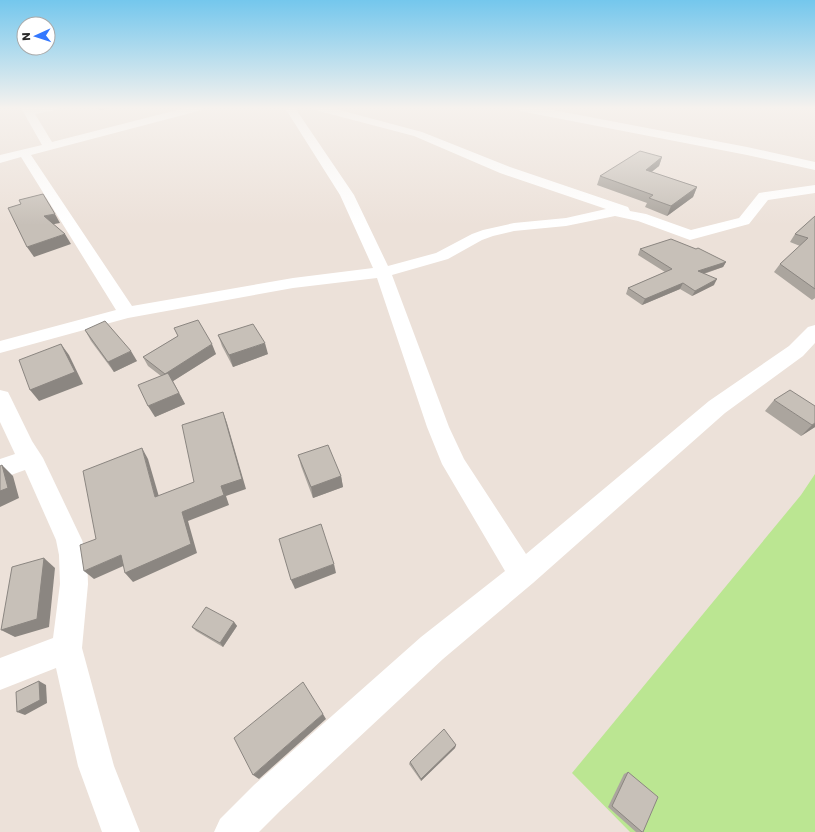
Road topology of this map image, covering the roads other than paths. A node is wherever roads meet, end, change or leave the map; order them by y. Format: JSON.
{"nodes":[{"id":1,"x":48,"y":147,"type":"edge"},
{"id":2,"x":315,"y":147,"type":"edge"},
{"id":3,"x":449,"y":147,"type":"edge"},
{"id":4,"x":726,"y":147,"type":"edge"},
{"id":5,"x":24,"y":153,"type":"junction"},
{"id":6,"x":0,"y":159,"type":"edge"},
{"id":7,"x":815,"y":166,"type":"edge"},
{"id":8,"x":815,"y":189,"type":"edge"},
{"id":9,"x":641,"y":217,"type":"junction"},
{"id":10,"x":383,"y":272,"type":"junction"},
{"id":11,"x":128,"y":313,"type":"junction"},
{"id":12,"x":815,"y":331,"type":"edge"},
{"id":13,"x":0,"y":347,"type":"edge"},
{"id":14,"x":0,"y":398,"type":"edge"},
{"id":15,"x":31,"y":458,"type":"junction"},
{"id":16,"x":0,"y":469,"type":"edge"},
{"id":17,"x":523,"y":574,"type":"junction"},
{"id":18,"x":67,"y":648,"type":"junction"},
{"id":19,"x":0,"y":674,"type":"edge"},
{"id":20,"x":121,"y":832,"type":"edge"},
{"id":21,"x":233,"y":832,"type":"edge"}],
"edges":[{"from":1,"to":5,"type":"street"},
{"from":2,"to":10,"type":"street"},
{"from":3,"to":9,"type":"street"},
{"from":4,"to":7,"type":"street"},
{"from":5,"to":6,"type":"street"},
{"from":5,"to":11,"type":"street"},
{"from":8,"to":9,"type":"street"},
{"from":9,"to":10,"type":"street"},
{"from":10,"to":11,"type":"street"},
{"from":10,"to":17,"type":"street"},
{"from":11,"to":13,"type":"street"},
{"from":12,"to":17,"type":"street"},
{"from":14,"to":15,"type":"street"},
{"from":15,"to":16,"type":"street"},
{"from":15,"to":18,"type":"street"},
{"from":17,"to":21,"type":"street"},
{"from":18,"to":19,"type":"street"},
{"from":18,"to":20,"type":"street"}]}
